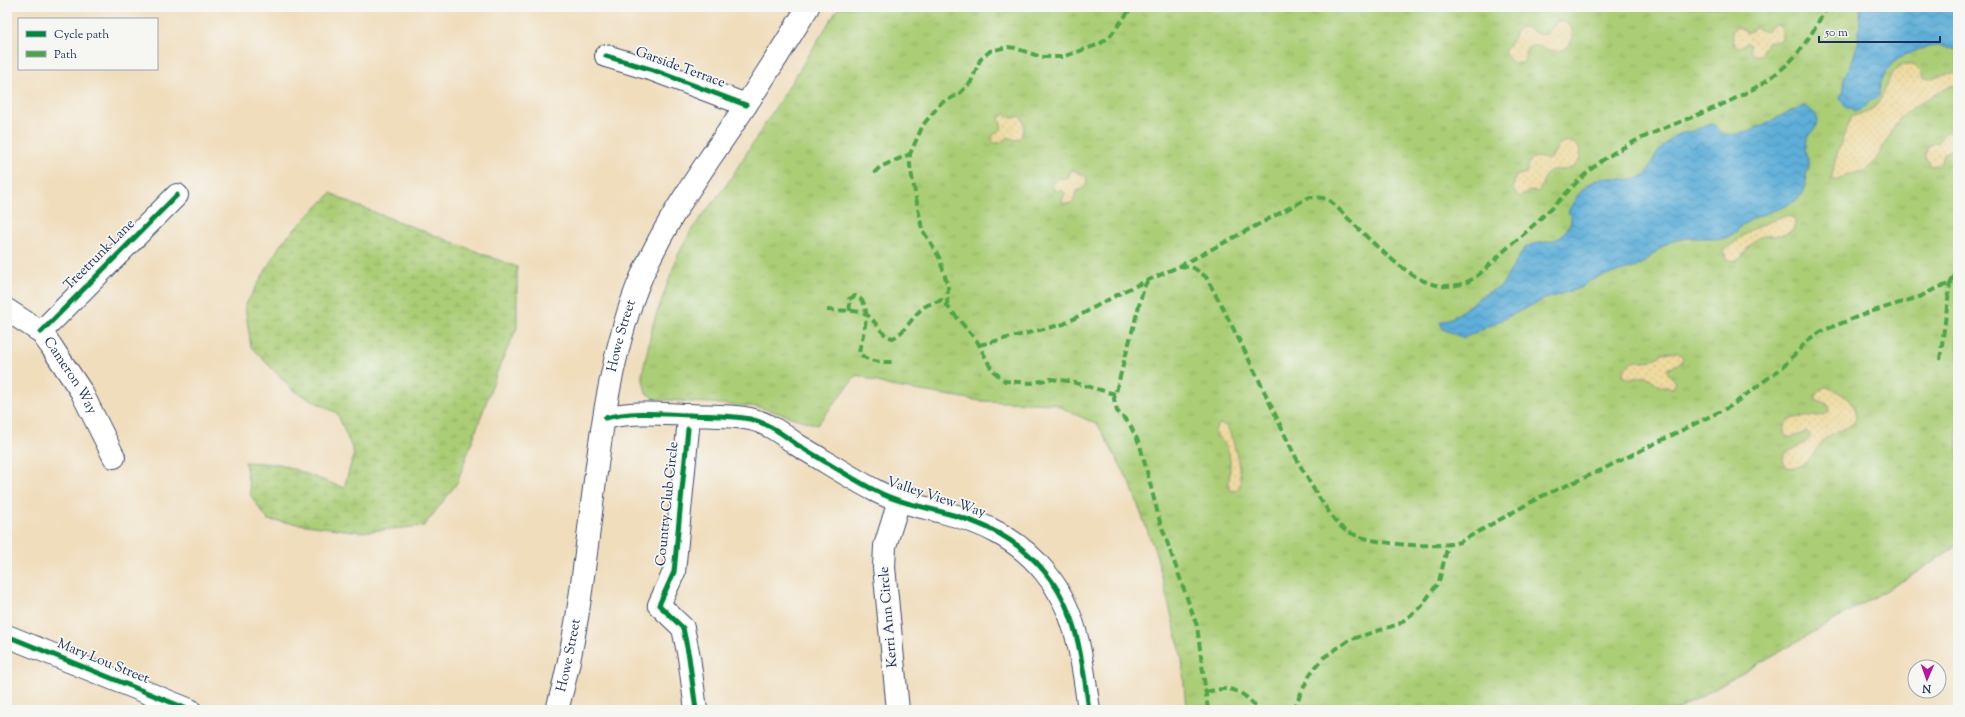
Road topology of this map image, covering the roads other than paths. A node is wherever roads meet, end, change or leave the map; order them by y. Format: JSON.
{"nodes":[{"id":1,"x":808,"y":7,"type":"edge"},
{"id":2,"x":606,"y":56,"type":"dead end"},
{"id":3,"x":746,"y":105,"type":"junction"},
{"id":4,"x":177,"y":195,"type":"dead end"},
{"id":5,"x":7,"y":310,"type":"edge"},
{"id":6,"x":41,"y":332,"type":"junction"},
{"id":7,"x":605,"y":418,"type":"junction"},
{"id":8,"x":688,"y":429,"type":"junction"},
{"id":9,"x":782,"y":434,"type":"junction"},
{"id":10,"x":114,"y":457,"type":"dead end"},
{"id":11,"x":899,"y":501,"type":"junction"},
{"id":12,"x":7,"y":636,"type":"edge"},
{"id":13,"x":190,"y":710,"type":"edge"},
{"id":14,"x":557,"y":710,"type":"edge"},
{"id":15,"x":696,"y":710,"type":"edge"},
{"id":16,"x":898,"y":710,"type":"edge"},
{"id":17,"x":1089,"y":710,"type":"edge"}],
"edges":[{"from":1,"to":3,"type":"street","name":"Howe Street"},
{"from":2,"to":3,"type":"street","name":"Garside Terrace"},
{"from":3,"to":7,"type":"street","name":"Howe Street"},
{"from":4,"to":6,"type":"street","name":"Treetrunk Lane"},
{"from":5,"to":6,"type":"street","name":"Cameron Way"},
{"from":6,"to":10,"type":"street","name":"Cameron Way"},
{"from":7,"to":8,"type":"street"},
{"from":7,"to":9,"type":"street","name":"Valley View Way"},
{"from":7,"to":14,"type":"street","name":"Howe Street"},
{"from":8,"to":9,"type":"street"},
{"from":8,"to":15,"type":"street","name":"Country Club Circle"},
{"from":9,"to":11,"type":"street","name":"Valley View Way"},
{"from":11,"to":16,"type":"street","name":"Kerri Ann Circle"},
{"from":11,"to":17,"type":"street","name":"Valley View Way"},
{"from":12,"to":13,"type":"street","name":"Mary Lou Street"}]}
